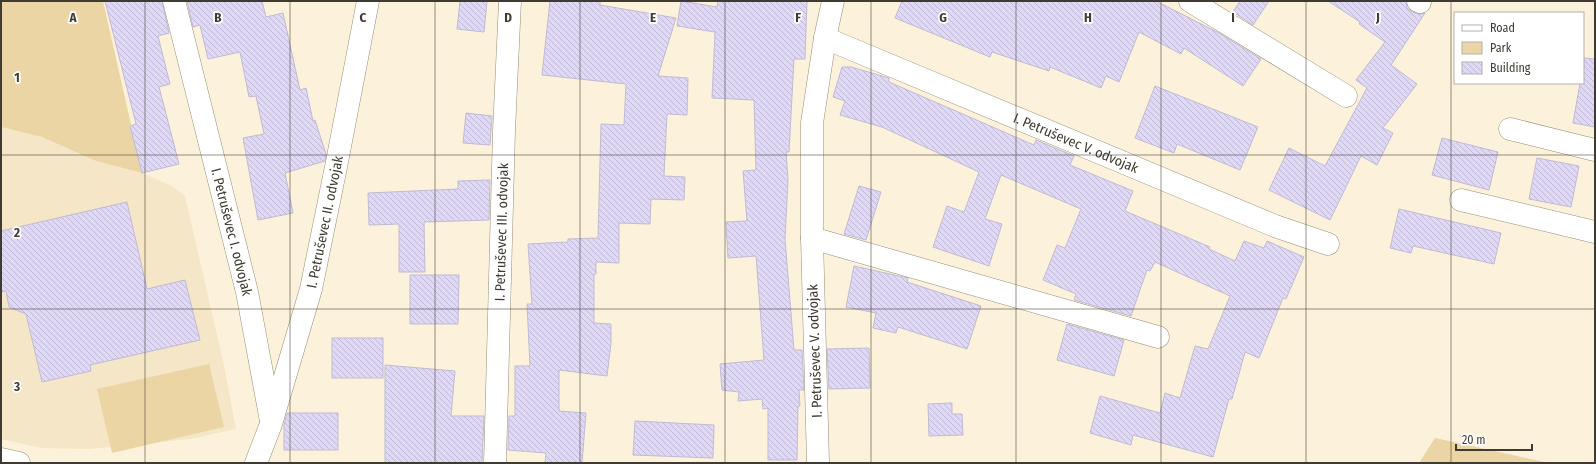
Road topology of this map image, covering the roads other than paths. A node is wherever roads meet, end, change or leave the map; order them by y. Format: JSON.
{"nodes":[{"id":1,"x":174,"y":1,"type":"edge"},
{"id":2,"x":510,"y":1,"type":"edge"},
{"id":3,"x":833,"y":1,"type":"edge"},
{"id":4,"x":1190,"y":1,"type":"edge"},
{"id":5,"x":362,"y":6,"type":"edge"},
{"id":6,"x":825,"y":38,"type":"junction"},
{"id":7,"x":1346,"y":96,"type":"dead end"},
{"id":8,"x":1510,"y":129,"type":"dead end"},
{"id":9,"x":1595,"y":150,"type":"edge"},
{"id":10,"x":1460,"y":200,"type":"dead end"},
{"id":11,"x":1595,"y":232,"type":"edge"},
{"id":12,"x":812,"y":238,"type":"junction"},
{"id":13,"x":1328,"y":244,"type":"dead end"},
{"id":14,"x":1158,"y":337,"type":"dead end"},
{"id":15,"x":272,"y":424,"type":"junction"},
{"id":16,"x":1,"y":459,"type":"edge"},
{"id":17,"x":19,"y":463,"type":"edge"},
{"id":18,"x":256,"y":463,"type":"edge"},
{"id":19,"x":495,"y":463,"type":"edge"},
{"id":20,"x":818,"y":463,"type":"edge"}],
"edges":[{"from":1,"to":15,"type":"street","name":"I. Petruševec I. odvojak"},
{"from":2,"to":19,"type":"street","name":"I. Petruševec III. odvojak"},
{"from":3,"to":6,"type":"street","name":"I. Petruševec V. odvojak"},
{"from":4,"to":7,"type":"street"},
{"from":5,"to":15,"type":"street","name":"I. Petruševec II. odvojak"},
{"from":6,"to":12,"type":"street","name":"I. Petruševec V. odvojak"},
{"from":6,"to":13,"type":"street","name":"I. Petruševec V. odvojak"},
{"from":8,"to":9,"type":"street"},
{"from":10,"to":11,"type":"street"},
{"from":12,"to":14,"type":"street"},
{"from":12,"to":20,"type":"street","name":"I. Petruševec V. odvojak"},
{"from":15,"to":18,"type":"street"},
{"from":16,"to":17,"type":"street"}]}
